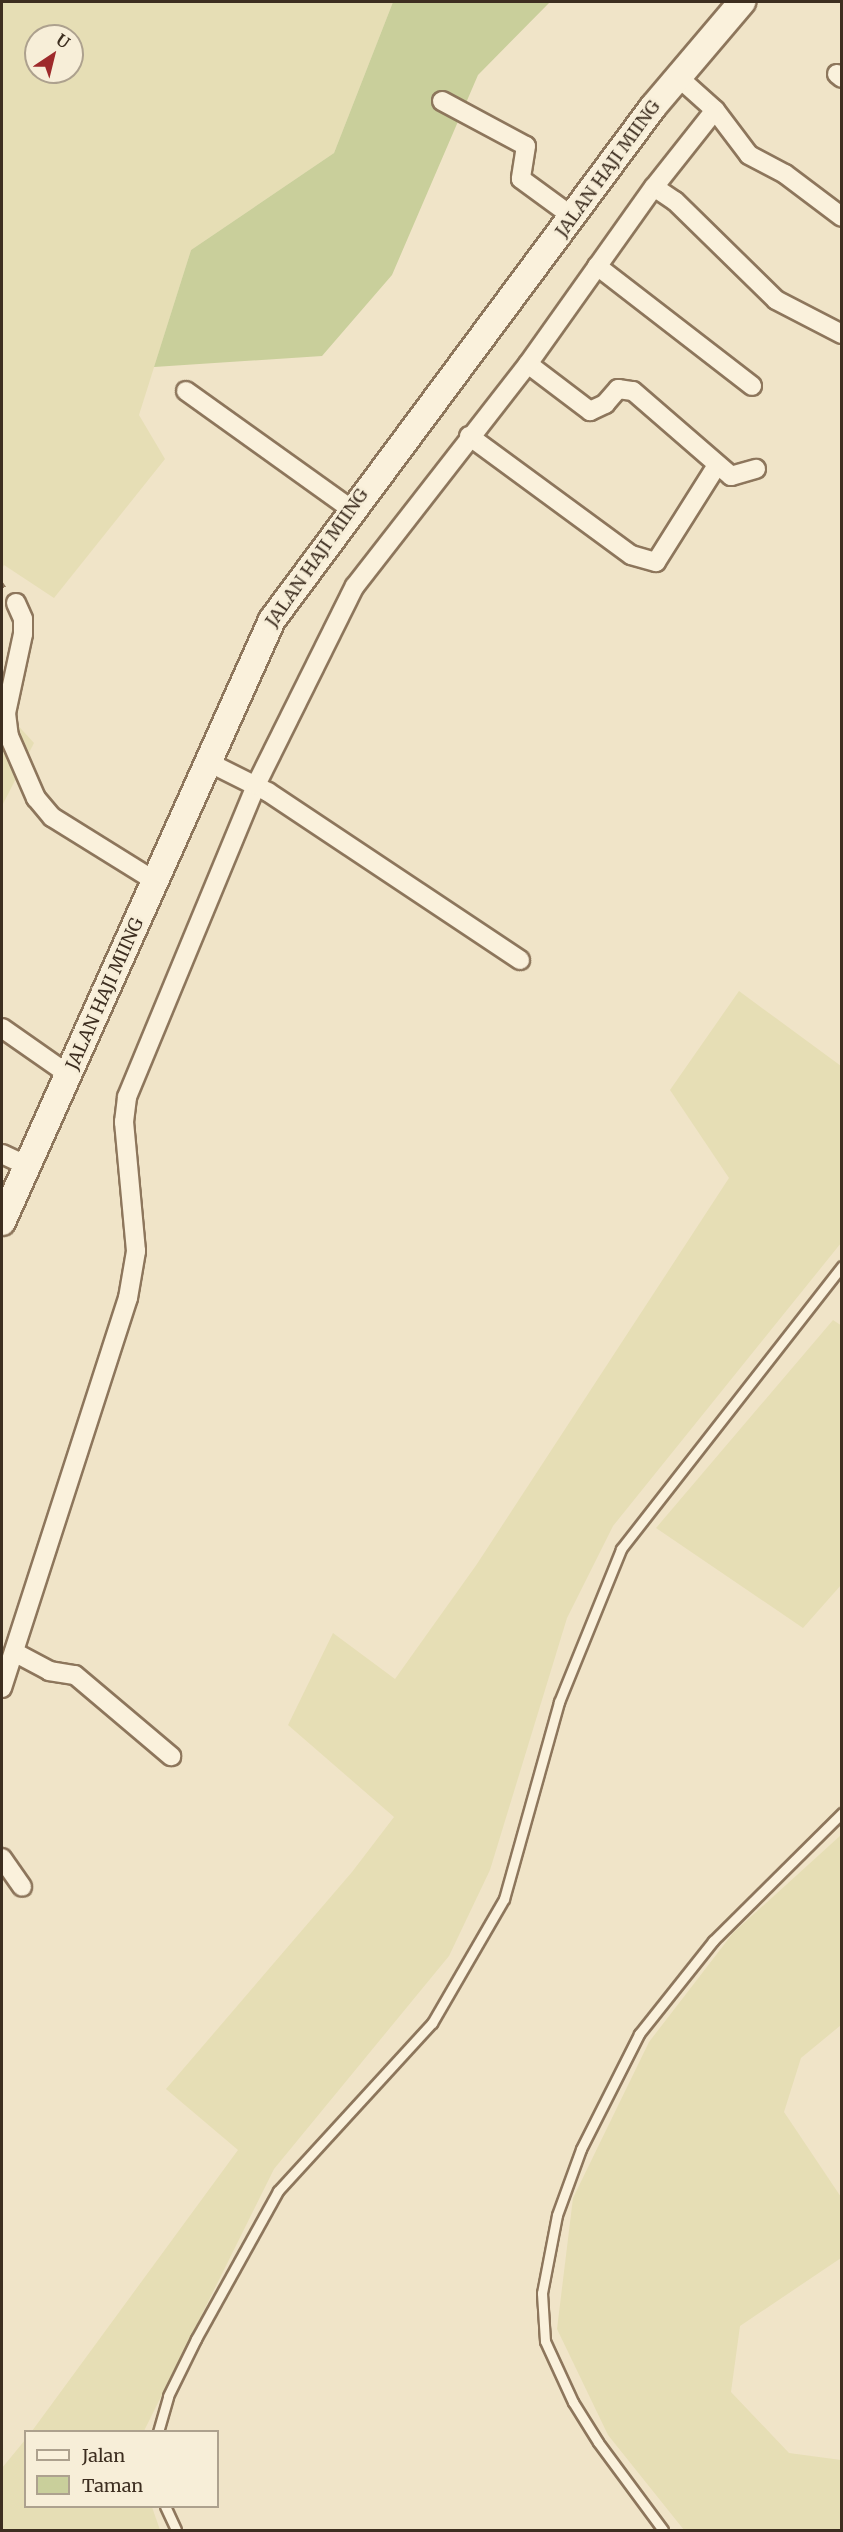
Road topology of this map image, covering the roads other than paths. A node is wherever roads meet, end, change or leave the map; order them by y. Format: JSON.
{"nodes":[{"id":1,"x":742,"y":2,"type":"edge"},
{"id":2,"x":677,"y":76,"type":"junction"},
{"id":3,"x":441,"y":100,"type":"dead end"},
{"id":4,"x":715,"y":110,"type":"junction"},
{"id":5,"x":654,"y":187,"type":"junction"},
{"id":6,"x":573,"y":217,"type":"junction"},
{"id":7,"x":842,"y":217,"type":"edge"},
{"id":8,"x":597,"y":266,"type":"junction"},
{"id":9,"x":842,"y":312,"type":"edge"},
{"id":10,"x":838,"y":332,"type":"edge"},
{"id":11,"x":528,"y":364,"type":"junction"},
{"id":12,"x":752,"y":386,"type":"dead end"},
{"id":13,"x":186,"y":391,"type":"dead end"},
{"id":14,"x":470,"y":436,"type":"junction"},
{"id":15,"x":717,"y":465,"type":"junction"},
{"id":16,"x":756,"y":470,"type":"dead end"},
{"id":17,"x":351,"y":509,"type":"junction"},
{"id":18,"x":16,"y":603,"type":"dead end"},
{"id":19,"x":208,"y":762,"type":"junction"},
{"id":20,"x":256,"y":785,"type":"junction"},
{"id":21,"x":155,"y":881,"type":"junction"},
{"id":22,"x":520,"y":960,"type":"dead end"},
{"id":23,"x":2,"y":1028,"type":"edge"},
{"id":24,"x":68,"y":1074,"type":"junction"},
{"id":25,"x":2,"y":1154,"type":"edge"},
{"id":26,"x":26,"y":1165,"type":"junction"},
{"id":27,"x":2,"y":1222,"type":"edge"},
{"id":28,"x":842,"y":1266,"type":"edge"},
{"id":29,"x":14,"y":1652,"type":"junction"},
{"id":30,"x":2,"y":1688,"type":"edge"},
{"id":31,"x":171,"y":1756,"type":"dead end"},
{"id":32,"x":842,"y":1813,"type":"edge"},
{"id":33,"x":2,"y":1858,"type":"edge"},
{"id":34,"x":22,"y":1887,"type":"dead end"},
{"id":35,"x":159,"y":2430,"type":"edge"},
{"id":36,"x":166,"y":2508,"type":"edge"},
{"id":37,"x":176,"y":2530,"type":"edge"},
{"id":38,"x":663,"y":2530,"type":"edge"}],
"edges":[{"from":1,"to":2,"type":"main road","name":"JALAN HAJI MIING"},
{"from":2,"to":4,"type":"street"},
{"from":2,"to":6,"type":"main road","name":"JALAN HAJI MIING"},
{"from":3,"to":6,"type":"street"},
{"from":4,"to":5,"type":"street"},
{"from":4,"to":7,"type":"street"},
{"from":5,"to":8,"type":"street"},
{"from":5,"to":10,"type":"street"},
{"from":6,"to":17,"type":"main road","name":"JALAN HAJI MIING"},
{"from":8,"to":11,"type":"street"},
{"from":8,"to":12,"type":"street"},
{"from":9,"to":10,"type":"street"},
{"from":11,"to":14,"type":"street"},
{"from":11,"to":15,"type":"street"},
{"from":13,"to":17,"type":"street"},
{"from":14,"to":15,"type":"street"},
{"from":14,"to":20,"type":"street"},
{"from":15,"to":16,"type":"street"},
{"from":17,"to":19,"type":"main road","name":"JALAN HAJI MIING"},
{"from":18,"to":21,"type":"street"},
{"from":19,"to":20,"type":"street"},
{"from":19,"to":21,"type":"main road","name":"JALAN HAJI MIING"},
{"from":20,"to":22,"type":"street"},
{"from":20,"to":29,"type":"street"},
{"from":21,"to":24,"type":"main road","name":"JALAN HAJI MIING"},
{"from":23,"to":24,"type":"street"},
{"from":24,"to":26,"type":"main road","name":"JALAN HAJI MIING"},
{"from":25,"to":26,"type":"street"},
{"from":26,"to":27,"type":"main road","name":"JALAN HAJI MIING"},
{"from":28,"to":35,"type":"lane"},
{"from":29,"to":30,"type":"street"},
{"from":29,"to":31,"type":"street"},
{"from":32,"to":38,"type":"lane"},
{"from":33,"to":34,"type":"street"},
{"from":36,"to":37,"type":"lane"}]}
